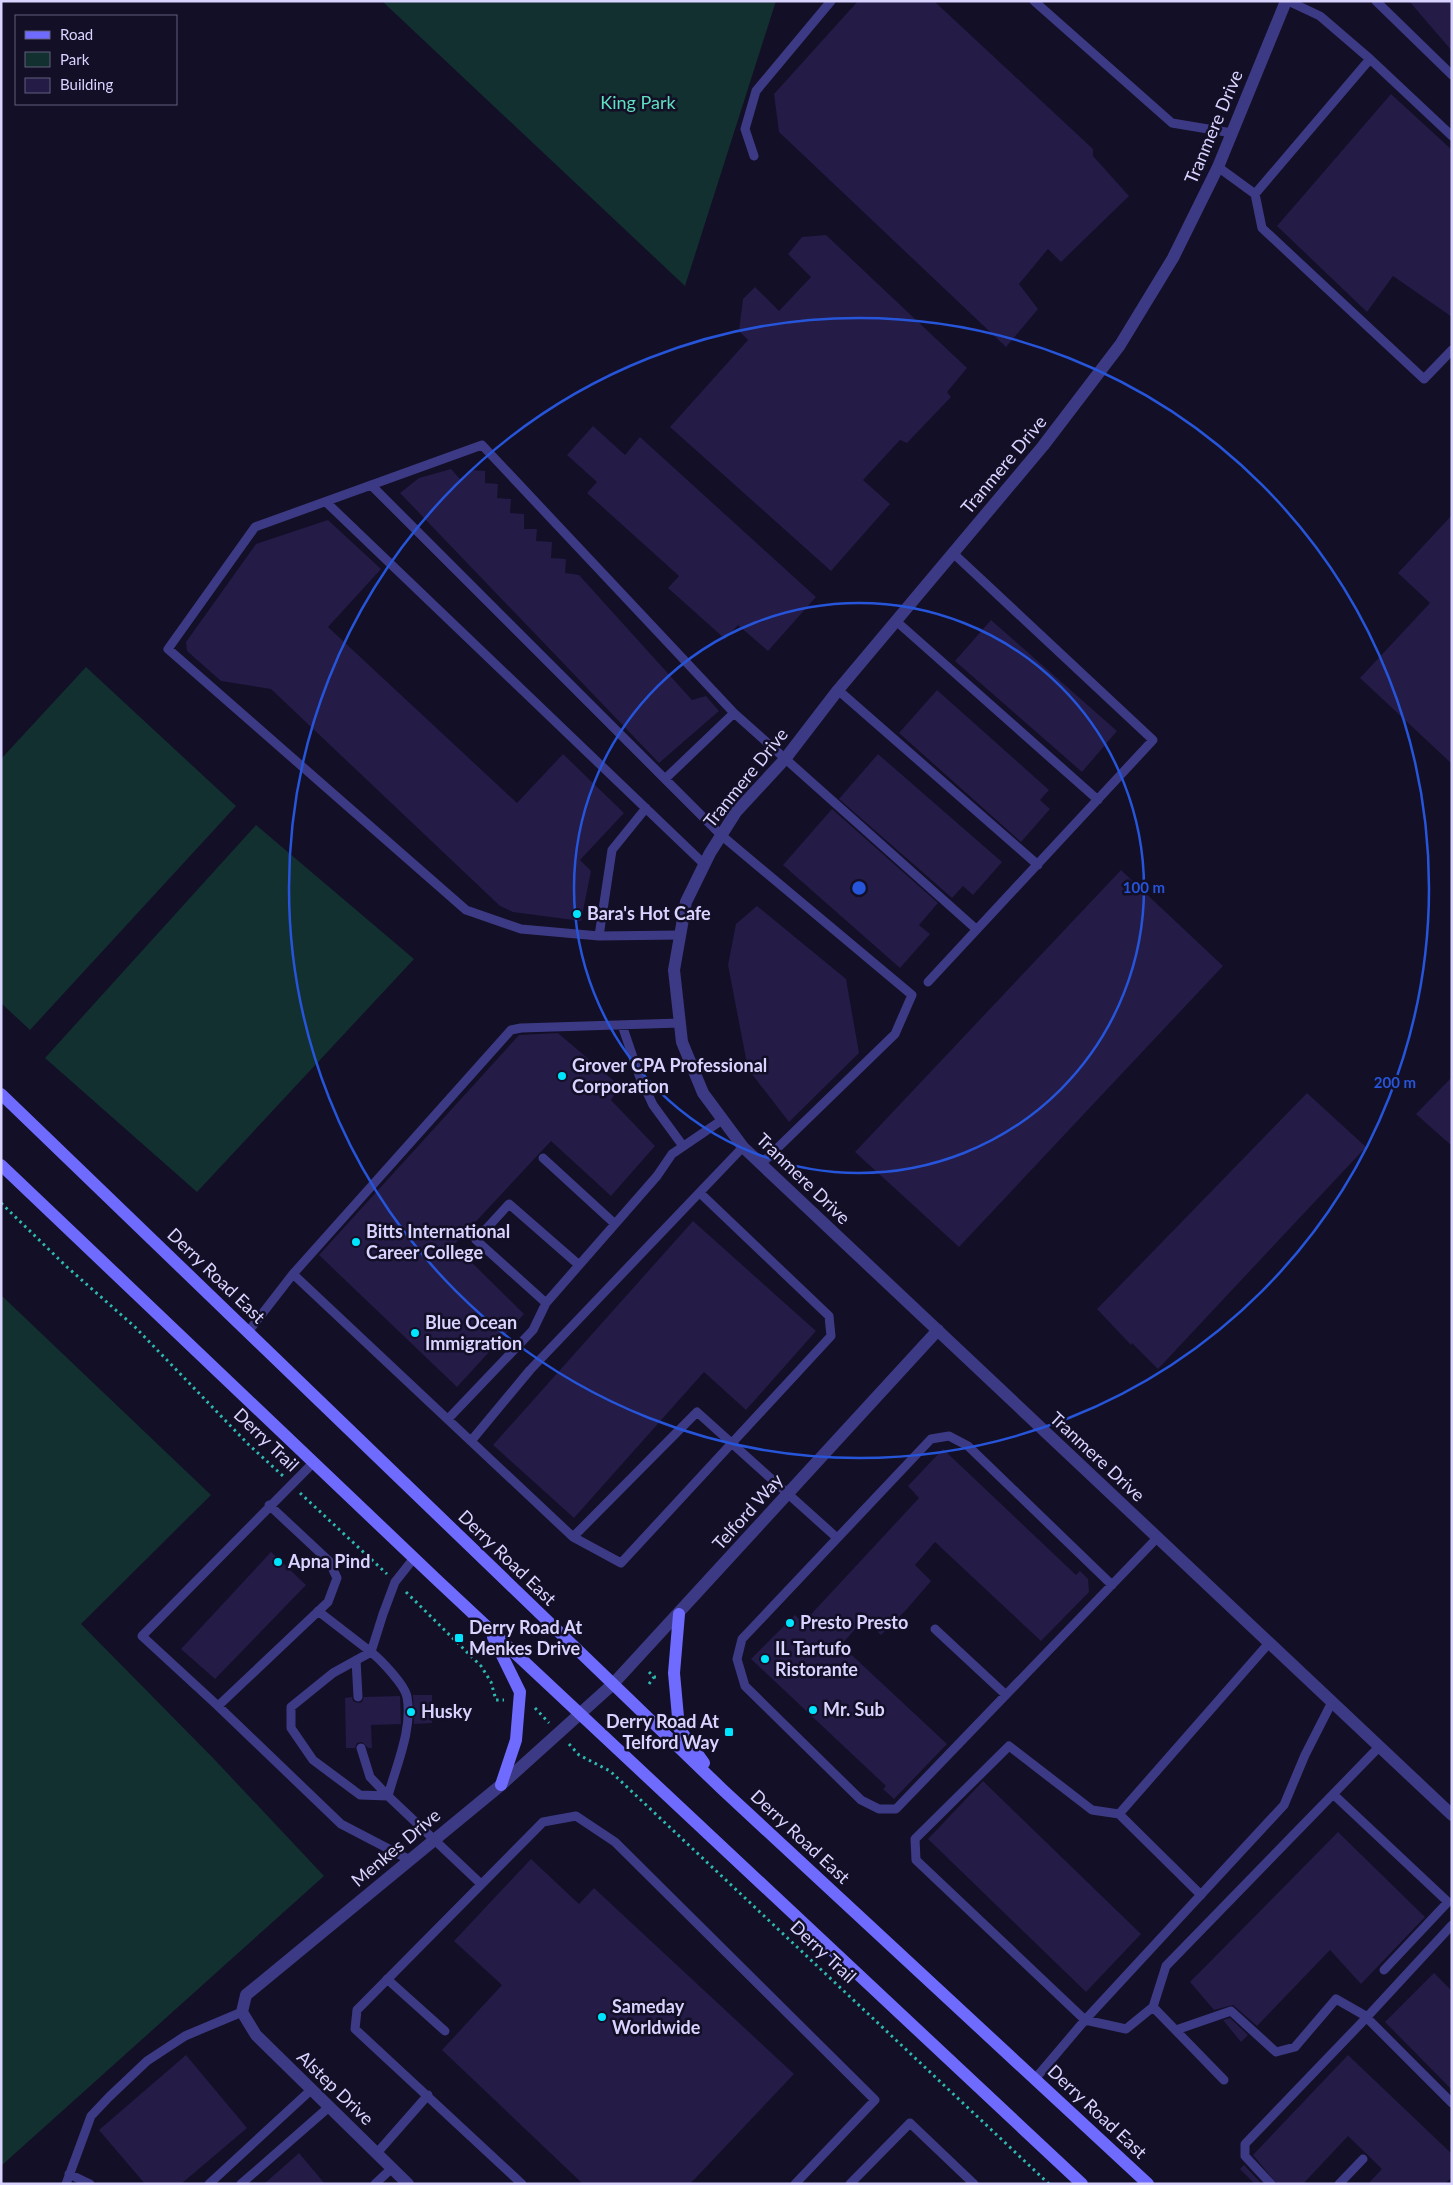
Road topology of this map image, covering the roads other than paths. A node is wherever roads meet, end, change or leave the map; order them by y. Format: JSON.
{"nodes":[{"id":1,"x":831,"y":1,"type":"edge"},
{"id":2,"x":1034,"y":1,"type":"edge"},
{"id":3,"x":1287,"y":1,"type":"edge"},
{"id":4,"x":1376,"y":1,"type":"edge"},
{"id":5,"x":1370,"y":59,"type":"junction"},
{"id":6,"x":1452,"y":75,"type":"edge"},
{"id":7,"x":1232,"y":133,"type":"junction"},
{"id":8,"x":1452,"y":136,"type":"edge"},
{"id":9,"x":754,"y":156,"type":"dead end"},
{"id":10,"x":1218,"y":167,"type":"junction"},
{"id":11,"x":1255,"y":194,"type":"junction"},
{"id":12,"x":1452,"y":350,"type":"edge"},
{"id":13,"x":371,"y":485,"type":"junction"},
{"id":14,"x":326,"y":502,"type":"junction"},
{"id":15,"x":953,"y":552,"type":"junction"},
{"id":16,"x":896,"y":621,"type":"junction"},
{"id":17,"x":838,"y":690,"type":"junction"},
{"id":18,"x":734,"y":713,"type":"junction"},
{"id":19,"x":785,"y":759,"type":"junction"},
{"id":20,"x":665,"y":780,"type":"junction"},
{"id":21,"x":1098,"y":800,"type":"junction"},
{"id":22,"x":646,"y":808,"type":"junction"},
{"id":23,"x":721,"y":836,"type":"junction"},
{"id":24,"x":704,"y":864,"type":"junction"},
{"id":25,"x":1038,"y":865,"type":"junction"},
{"id":26,"x":976,"y":930,"type":"junction"},
{"id":27,"x":680,"y":935,"type":"junction"},
{"id":28,"x":599,"y":936,"type":"junction"},
{"id":29,"x":928,"y":982,"type":"dead end"},
{"id":30,"x":680,"y":1023,"type":"junction"},
{"id":31,"x":622,"y":1025,"type":"junction"},
{"id":32,"x":1,"y":1094,"type":"edge"},
{"id":33,"x":722,"y":1120,"type":"junction"},
{"id":34,"x":683,"y":1146,"type":"junction"},
{"id":35,"x":743,"y":1147,"type":"junction"},
{"id":36,"x":543,"y":1158,"type":"dead end"},
{"id":37,"x":761,"y":1164,"type":"junction"},
{"id":38,"x":1,"y":1165,"type":"edge"},
{"id":39,"x":700,"y":1193,"type":"junction"},
{"id":40,"x":614,"y":1224,"type":"junction"},
{"id":41,"x":579,"y":1266,"type":"junction"},
{"id":42,"x":293,"y":1274,"type":"junction"},
{"id":43,"x":546,"y":1303,"type":"junction"},
{"id":44,"x":938,"y":1330,"type":"junction"},
{"id":45,"x":248,"y":1332,"type":"junction"},
{"id":46,"x":448,"y":1419,"type":"junction"},
{"id":47,"x":471,"y":1441,"type":"junction"},
{"id":48,"x":731,"y":1442,"type":"junction"},
{"id":49,"x":313,"y":1463,"type":"junction"},
{"id":50,"x":788,"y":1494,"type":"junction"},
{"id":51,"x":269,"y":1506,"type":"junction"},
{"id":52,"x":573,"y":1537,"type":"junction"},
{"id":53,"x":836,"y":1538,"type":"junction"},
{"id":54,"x":1157,"y":1538,"type":"junction"},
{"id":55,"x":414,"y":1558,"type":"junction"},
{"id":56,"x":1112,"y":1585,"type":"junction"},
{"id":57,"x":318,"y":1611,"type":"junction"},
{"id":58,"x":679,"y":1614,"type":"junction"},
{"id":59,"x":488,"y":1628,"type":"junction"},
{"id":60,"x":935,"y":1629,"type":"dead end"},
{"id":61,"x":1269,"y":1642,"type":"junction"},
{"id":62,"x":371,"y":1652,"type":"junction"},
{"id":63,"x":356,"y":1660,"type":"junction"},
{"id":64,"x":613,"y":1684,"type":"junction"},
{"id":65,"x":1006,"y":1695,"type":"junction"},
{"id":66,"x":358,"y":1697,"type":"dead end"},
{"id":67,"x":1332,"y":1702,"type":"junction"},
{"id":68,"x":218,"y":1706,"type":"junction"},
{"id":69,"x":579,"y":1714,"type":"junction"},
{"id":70,"x":1379,"y":1747,"type":"junction"},
{"id":71,"x":361,"y":1748,"type":"dead end"},
{"id":72,"x":501,"y":1785,"type":"junction"},
{"id":73,"x":724,"y":1790,"type":"junction"},
{"id":74,"x":1333,"y":1794,"type":"junction"},
{"id":75,"x":388,"y":1796,"type":"junction"},
{"id":76,"x":1119,"y":1814,"type":"junction"},
{"id":77,"x":1452,"y":1815,"type":"edge"},
{"id":78,"x":435,"y":1839,"type":"junction"},
{"id":79,"x":410,"y":1860,"type":"junction"},
{"id":80,"x":482,"y":1884,"type":"junction"},
{"id":81,"x":1201,"y":1895,"type":"junction"},
{"id":82,"x":1450,"y":1901,"type":"edge"},
{"id":83,"x":1452,"y":1925,"type":"edge"},
{"id":84,"x":1384,"y":1970,"type":"dead end"},
{"id":85,"x":387,"y":1979,"type":"junction"},
{"id":86,"x":1154,"y":2007,"type":"junction"},
{"id":87,"x":242,"y":2012,"type":"junction"},
{"id":88,"x":1367,"y":2017,"type":"junction"},
{"id":89,"x":1085,"y":2020,"type":"junction"},
{"id":90,"x":1176,"y":2030,"type":"junction"},
{"id":91,"x":445,"y":2031,"type":"dead end"},
{"id":92,"x":1035,"y":2079,"type":"junction"},
{"id":93,"x":1224,"y":2080,"type":"dead end"},
{"id":94,"x":312,"y":2089,"type":"junction"},
{"id":95,"x":428,"y":2095,"type":"junction"},
{"id":96,"x":1452,"y":2103,"type":"edge"},
{"id":97,"x":329,"y":2107,"type":"junction"},
{"id":98,"x":377,"y":2153,"type":"junction"},
{"id":99,"x":1363,"y":2159,"type":"dead end"},
{"id":100,"x":392,"y":2168,"type":"junction"},
{"id":101,"x":69,"y":2174,"type":"junction"},
{"id":102,"x":66,"y":2184,"type":"edge"},
{"id":103,"x":90,"y":2184,"type":"edge"},
{"id":104,"x":209,"y":2184,"type":"edge"},
{"id":105,"x":241,"y":2184,"type":"edge"},
{"id":106,"x":375,"y":2184,"type":"edge"},
{"id":107,"x":408,"y":2184,"type":"edge"},
{"id":108,"x":522,"y":2184,"type":"edge"},
{"id":109,"x":795,"y":2184,"type":"edge"},
{"id":110,"x":850,"y":2184,"type":"edge"},
{"id":111,"x":974,"y":2184,"type":"edge"},
{"id":112,"x":1082,"y":2184,"type":"edge"},
{"id":113,"x":1148,"y":2184,"type":"edge"},
{"id":114,"x":1272,"y":2184,"type":"edge"},
{"id":115,"x":1339,"y":2184,"type":"edge"}],
"edges":[{"from":1,"to":9,"type":"lane"},
{"from":2,"to":7,"type":"lane"},
{"from":3,"to":5,"type":"lane"},
{"from":3,"to":7,"type":"street","name":"Tranmere Drive"},
{"from":4,"to":6,"type":"lane"},
{"from":5,"to":8,"type":"lane"},
{"from":5,"to":11,"type":"lane"},
{"from":7,"to":10,"type":"street","name":"Tranmere Drive"},
{"from":10,"to":11,"type":"lane"},
{"from":10,"to":15,"type":"street","name":"Tranmere Drive"},
{"from":11,"to":12,"type":"lane"},
{"from":13,"to":14,"type":"lane"},
{"from":13,"to":18,"type":"lane"},
{"from":13,"to":20,"type":"lane"},
{"from":14,"to":22,"type":"lane"},
{"from":14,"to":28,"type":"lane"},
{"from":15,"to":16,"type":"street","name":"Tranmere Drive"},
{"from":15,"to":21,"type":"lane"},
{"from":16,"to":17,"type":"street","name":"Tranmere Drive"},
{"from":16,"to":21,"type":"lane"},
{"from":17,"to":19,"type":"street","name":"Tranmere Drive"},
{"from":17,"to":25,"type":"lane"},
{"from":18,"to":19,"type":"lane"},
{"from":18,"to":20,"type":"lane"},
{"from":19,"to":23,"type":"street","name":"Tranmere Drive"},
{"from":19,"to":26,"type":"lane"},
{"from":20,"to":23,"type":"lane"},
{"from":21,"to":25,"type":"lane"},
{"from":22,"to":24,"type":"lane"},
{"from":22,"to":28,"type":"lane"},
{"from":23,"to":24,"type":"street","name":"Tranmere Drive"},
{"from":23,"to":37,"type":"lane"},
{"from":24,"to":27,"type":"street","name":"Tranmere Drive"},
{"from":25,"to":26,"type":"lane"},
{"from":26,"to":29,"type":"lane"},
{"from":27,"to":28,"type":"lane"},
{"from":27,"to":30,"type":"street","name":"Tranmere Drive"},
{"from":30,"to":31,"type":"lane"},
{"from":30,"to":33,"type":"street","name":"Tranmere Drive"},
{"from":31,"to":34,"type":"lane"},
{"from":31,"to":42,"type":"lane"},
{"from":32,"to":45,"type":"main road","name":"Derry Road East"},
{"from":33,"to":34,"type":"lane"},
{"from":33,"to":35,"type":"street","name":"Tranmere Drive"},
{"from":34,"to":40,"type":"lane"},
{"from":35,"to":37,"type":"street","name":"Tranmere Drive"},
{"from":35,"to":39,"type":"lane"},
{"from":36,"to":40,"type":"lane"},
{"from":37,"to":44,"type":"street","name":"Tranmere Drive"},
{"from":38,"to":49,"type":"main road"},
{"from":39,"to":47,"type":"lane"},
{"from":39,"to":48,"type":"lane"},
{"from":40,"to":41,"type":"lane"},
{"from":41,"to":43,"type":"lane"},
{"from":41,"to":43,"type":"lane"},
{"from":42,"to":45,"type":"lane"},
{"from":42,"to":46,"type":"lane"},
{"from":43,"to":46,"type":"lane"},
{"from":44,"to":50,"type":"street","name":"Telford Way"},
{"from":44,"to":54,"type":"street","name":"Tranmere Drive"},
{"from":45,"to":64,"type":"main road","name":"Derry Road East"},
{"from":46,"to":47,"type":"lane"},
{"from":47,"to":52,"type":"lane"},
{"from":48,"to":50,"type":"lane"},
{"from":48,"to":52,"type":"lane"},
{"from":48,"to":52,"type":"lane"},
{"from":49,"to":51,"type":"lane"},
{"from":49,"to":55,"type":"main road"},
{"from":50,"to":53,"type":"lane"},
{"from":50,"to":58,"type":"street","name":"Telford Way"},
{"from":51,"to":57,"type":"lane"},
{"from":51,"to":68,"type":"lane"},
{"from":53,"to":56,"type":"lane"},
{"from":53,"to":65,"type":"lane"},
{"from":54,"to":56,"type":"lane"},
{"from":54,"to":61,"type":"street","name":"Tranmere Drive"},
{"from":55,"to":59,"type":"main road"},
{"from":55,"to":62,"type":"lane"},
{"from":56,"to":65,"type":"lane"},
{"from":57,"to":62,"type":"lane"},
{"from":57,"to":68,"type":"lane"},
{"from":58,"to":64,"type":"street","name":"Telford Way"},
{"from":58,"to":73,"type":"main road"},
{"from":59,"to":69,"type":"main road"},
{"from":59,"to":72,"type":"main road"},
{"from":60,"to":65,"type":"lane"},
{"from":61,"to":67,"type":"street","name":"Tranmere Drive"},
{"from":61,"to":76,"type":"lane"},
{"from":62,"to":63,"type":"lane"},
{"from":62,"to":75,"type":"lane"},
{"from":63,"to":66,"type":"lane"},
{"from":63,"to":75,"type":"lane"},
{"from":64,"to":69,"type":"street","name":"Telford Way"},
{"from":64,"to":73,"type":"main road","name":"Derry Road East"},
{"from":67,"to":70,"type":"street","name":"Tranmere Drive"},
{"from":67,"to":81,"type":"lane"},
{"from":68,"to":79,"type":"lane"},
{"from":69,"to":72,"type":"street","name":"Menkes Drive"},
{"from":69,"to":112,"type":"main road"},
{"from":70,"to":74,"type":"lane"},
{"from":70,"to":77,"type":"street","name":"Tranmere Drive"},
{"from":71,"to":75,"type":"lane"},
{"from":72,"to":78,"type":"street","name":"Menkes Drive"},
{"from":73,"to":92,"type":"main road","name":"Derry Road East"},
{"from":74,"to":82,"type":"lane"},
{"from":74,"to":86,"type":"lane"},
{"from":75,"to":78,"type":"lane"},
{"from":76,"to":81,"type":"lane"},
{"from":76,"to":89,"type":"lane"},
{"from":78,"to":79,"type":"street","name":"Menkes Drive"},
{"from":78,"to":80,"type":"lane"},
{"from":79,"to":87,"type":"street","name":"Menkes Drive"},
{"from":80,"to":85,"type":"lane"},
{"from":80,"to":109,"type":"lane"},
{"from":81,"to":89,"type":"lane"},
{"from":82,"to":84,"type":"lane"},
{"from":83,"to":88,"type":"lane"},
{"from":85,"to":91,"type":"lane"},
{"from":85,"to":95,"type":"lane"},
{"from":86,"to":89,"type":"lane"},
{"from":86,"to":90,"type":"lane"},
{"from":87,"to":94,"type":"street","name":"Alstep Drive"},
{"from":87,"to":101,"type":"lane"},
{"from":88,"to":90,"type":"lane"},
{"from":88,"to":96,"type":"lane"},
{"from":88,"to":114,"type":"lane"},
{"from":89,"to":92,"type":"lane"},
{"from":90,"to":93,"type":"lane"},
{"from":92,"to":113,"type":"main road","name":"Derry Road East"},
{"from":94,"to":97,"type":"street","name":"Alstep Drive"},
{"from":94,"to":104,"type":"lane"},
{"from":95,"to":98,"type":"lane"},
{"from":95,"to":108,"type":"lane"},
{"from":97,"to":98,"type":"street","name":"Alstep Drive"},
{"from":97,"to":105,"type":"lane"},
{"from":98,"to":100,"type":"street","name":"Alstep Drive"},
{"from":99,"to":115,"type":"lane"},
{"from":100,"to":106,"type":"lane"},
{"from":100,"to":107,"type":"street","name":"Alstep Drive"},
{"from":101,"to":102,"type":"lane"},
{"from":101,"to":103,"type":"lane"},
{"from":110,"to":111,"type":"lane"}]}
